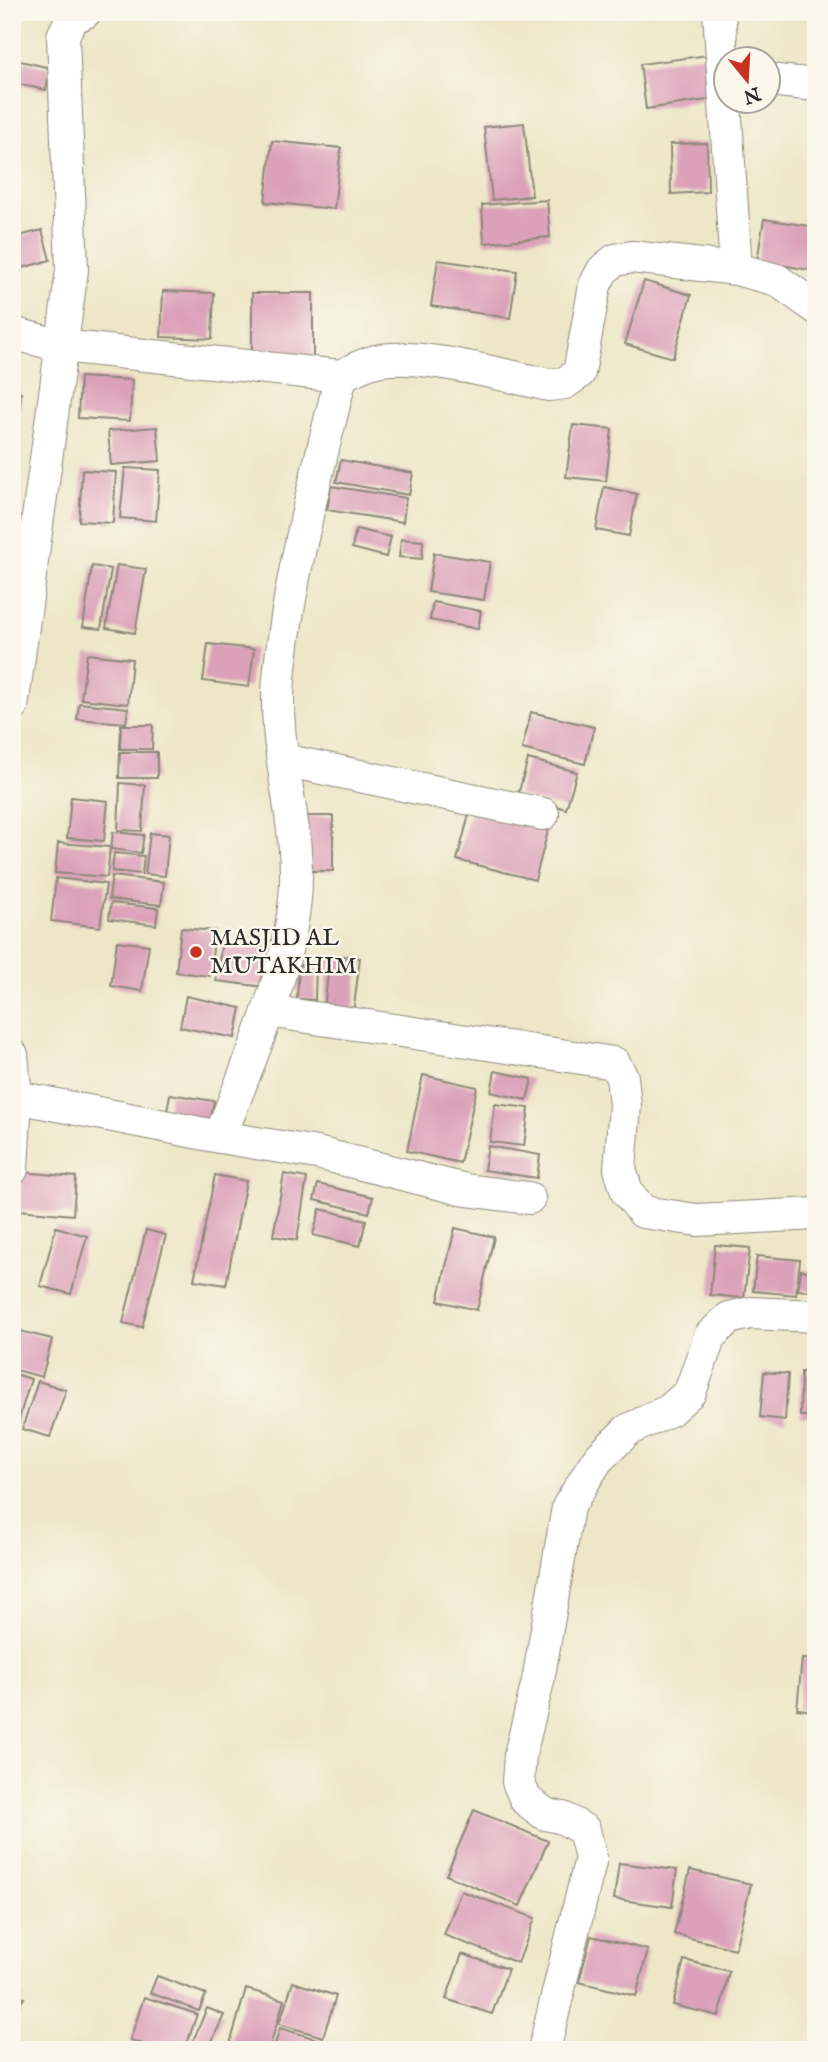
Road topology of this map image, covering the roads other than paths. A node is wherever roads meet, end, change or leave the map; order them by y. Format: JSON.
{"nodes":[{"id":1,"x":719,"y":12,"type":"edge"},
{"id":2,"x":69,"y":14,"type":"edge"},
{"id":3,"x":722,"y":46,"type":"edge"},
{"id":4,"x":782,"y":81,"type":"edge"},
{"id":5,"x":816,"y":85,"type":"edge"},
{"id":6,"x":727,"y":116,"type":"edge"},
{"id":7,"x":736,"y":269,"type":"junction"},
{"id":8,"x":816,"y":309,"type":"edge"},
{"id":9,"x":12,"y":333,"type":"edge"},
{"id":10,"x":61,"y":346,"type":"junction"},
{"id":11,"x":341,"y":376,"type":"junction"},
{"id":12,"x":12,"y":707,"type":"edge"},
{"id":13,"x":283,"y":760,"type":"junction"},
{"id":14,"x":543,"y":814,"type":"dead end"},
{"id":15,"x":268,"y":1011,"type":"junction"},
{"id":16,"x":12,"y":1055,"type":"edge"},
{"id":17,"x":16,"y":1097,"type":"junction"},
{"id":18,"x":220,"y":1137,"type":"junction"},
{"id":19,"x":12,"y":1168,"type":"edge"},
{"id":20,"x":529,"y":1198,"type":"dead end"},
{"id":21,"x":816,"y":1214,"type":"edge"},
{"id":22,"x":816,"y":1316,"type":"edge"},
{"id":23,"x":544,"y":2050,"type":"edge"}],
"edges":[{"from":1,"to":3,"type":"street"},
{"from":2,"to":10,"type":"street"},
{"from":4,"to":5,"type":"street"},
{"from":6,"to":7,"type":"street"},
{"from":7,"to":8,"type":"street"},
{"from":7,"to":11,"type":"street"},
{"from":9,"to":10,"type":"street"},
{"from":10,"to":11,"type":"street"},
{"from":10,"to":12,"type":"street"},
{"from":11,"to":13,"type":"street"},
{"from":13,"to":14,"type":"street"},
{"from":13,"to":15,"type":"street"},
{"from":15,"to":18,"type":"street"},
{"from":15,"to":21,"type":"street"},
{"from":16,"to":17,"type":"street"},
{"from":17,"to":18,"type":"street"},
{"from":17,"to":19,"type":"street"},
{"from":18,"to":20,"type":"street"},
{"from":22,"to":23,"type":"street"}]}
